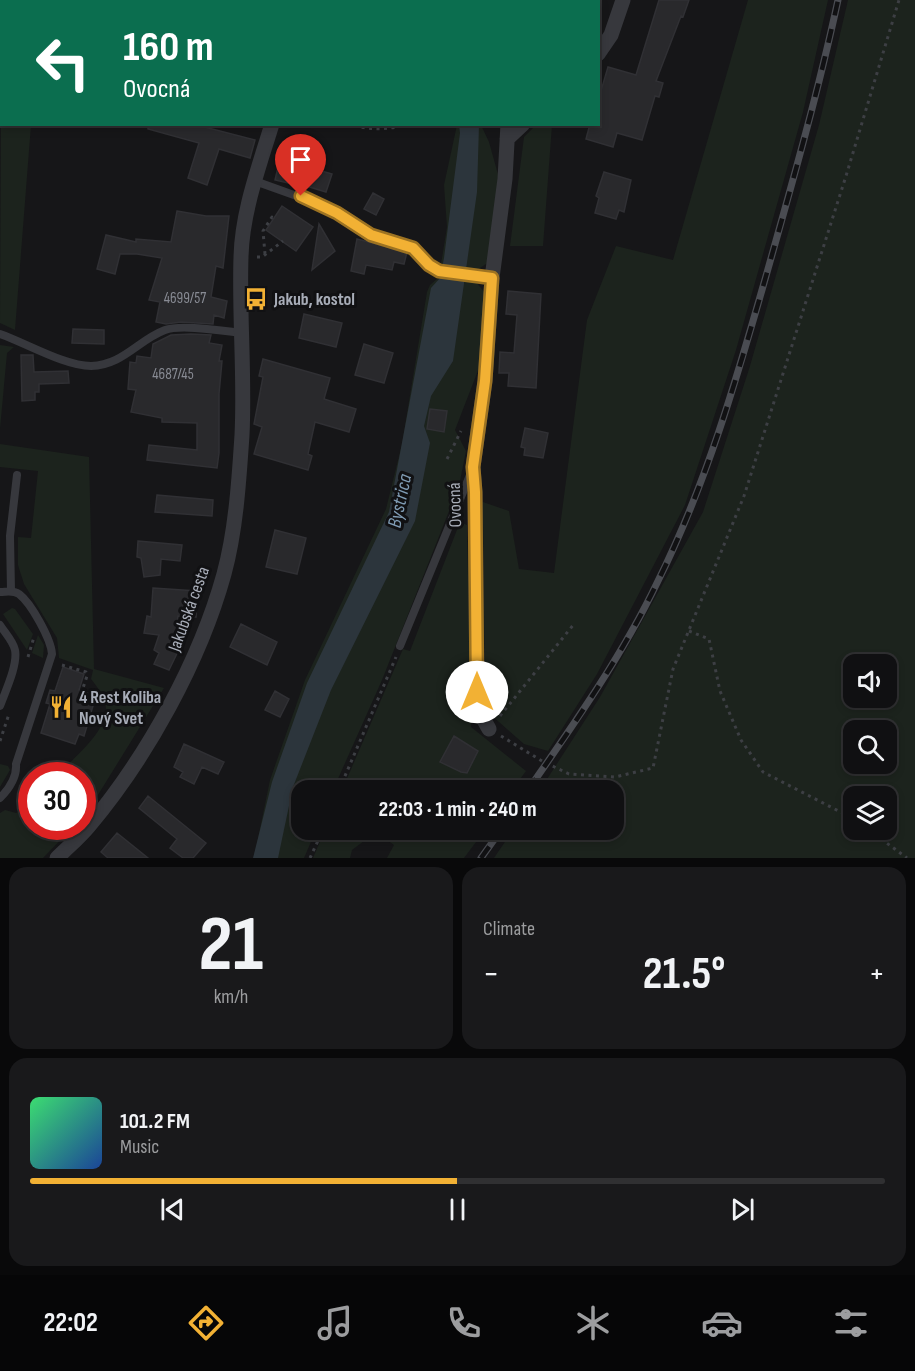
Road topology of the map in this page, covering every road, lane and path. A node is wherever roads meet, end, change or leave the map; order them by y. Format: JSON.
{"nodes":[{"id":1,"x":623,"y":0,"type":"edge"},
{"id":2,"x":899,"y":0,"type":"edge"},
{"id":3,"x":600,"y":51,"type":"edge"},
{"id":4,"x":271,"y":126,"type":"edge"},
{"id":5,"x":354,"y":126,"type":"edge"},
{"id":6,"x":398,"y":127,"type":"dead end"},
{"id":7,"x":507,"y":132,"type":"edge"},
{"id":8,"x":255,"y":182,"type":"junction"},
{"id":9,"x":274,"y":218,"type":"dead end"},
{"id":10,"x":283,"y":242,"type":"dead end"},
{"id":11,"x":492,"y":278,"type":"junction"},
{"id":12,"x":242,"y":333,"type":"junction"},
{"id":13,"x":0,"y":334,"type":"edge"},
{"id":14,"x":473,"y":467,"type":"junction"},
{"id":15,"x":17,"y":475,"type":"dead end"},
{"id":16,"x":11,"y":591,"type":"junction"},
{"id":17,"x":0,"y":592,"type":"edge"},
{"id":18,"x":574,"y":624,"type":"dead end"},
{"id":19,"x":0,"y":625,"type":"edge"},
{"id":20,"x":689,"y":631,"type":"junction"},
{"id":21,"x":400,"y":645,"type":"joint"},
{"id":22,"x":29,"y":656,"type":"dead end"},
{"id":23,"x":36,"y":658,"type":"dead end"},
{"id":24,"x":57,"y":666,"type":"dead end"},
{"id":25,"x":83,"y":688,"type":"dead end"},
{"id":26,"x":0,"y":706,"type":"edge"},
{"id":27,"x":489,"y":729,"type":"junction"},
{"id":28,"x":343,"y":780,"type":"edge"},
{"id":29,"x":0,"y":798,"type":"edge"},
{"id":30,"x":843,"y":813,"type":"edge"},
{"id":31,"x":318,"y":840,"type":"edge"},
{"id":32,"x":883,"y":840,"type":"edge"},
{"id":33,"x":57,"y":858,"type":"edge"},
{"id":34,"x":310,"y":858,"type":"edge"},
{"id":35,"x":907,"y":858,"type":"edge"}],
"edges":[{"from":1,"to":3,"type":"street"},
{"from":2,"to":20,"type":"path"},
{"from":4,"to":8,"type":"street","name":"Jakubská cesta"},
{"from":5,"to":6,"type":"path"},
{"from":7,"to":11,"type":"street","name":"Ovocná"},
{"from":8,"to":11,"type":"lane"},
{"from":8,"to":12,"type":"street","name":"Jakubská cesta"},
{"from":9,"to":10,"type":"path"},
{"from":11,"to":14,"type":"street","name":"Ovocná"},
{"from":12,"to":13,"type":"lane"},
{"from":12,"to":33,"type":"street","name":"Jakubská cesta"},
{"from":14,"to":21,"type":"lane"},
{"from":14,"to":27,"type":"street","name":"Ovocná"},
{"from":15,"to":16,"type":"lane"},
{"from":16,"to":17,"type":"lane"},
{"from":16,"to":29,"type":"lane"},
{"from":18,"to":27,"type":"path"},
{"from":19,"to":26,"type":"lane"},
{"from":20,"to":27,"type":"path"},
{"from":20,"to":30,"type":"path"},
{"from":21,"to":28,"type":"path"},
{"from":22,"to":23,"type":"path"},
{"from":24,"to":25,"type":"path"},
{"from":31,"to":34,"type":"path"},
{"from":32,"to":35,"type":"path"}]}
